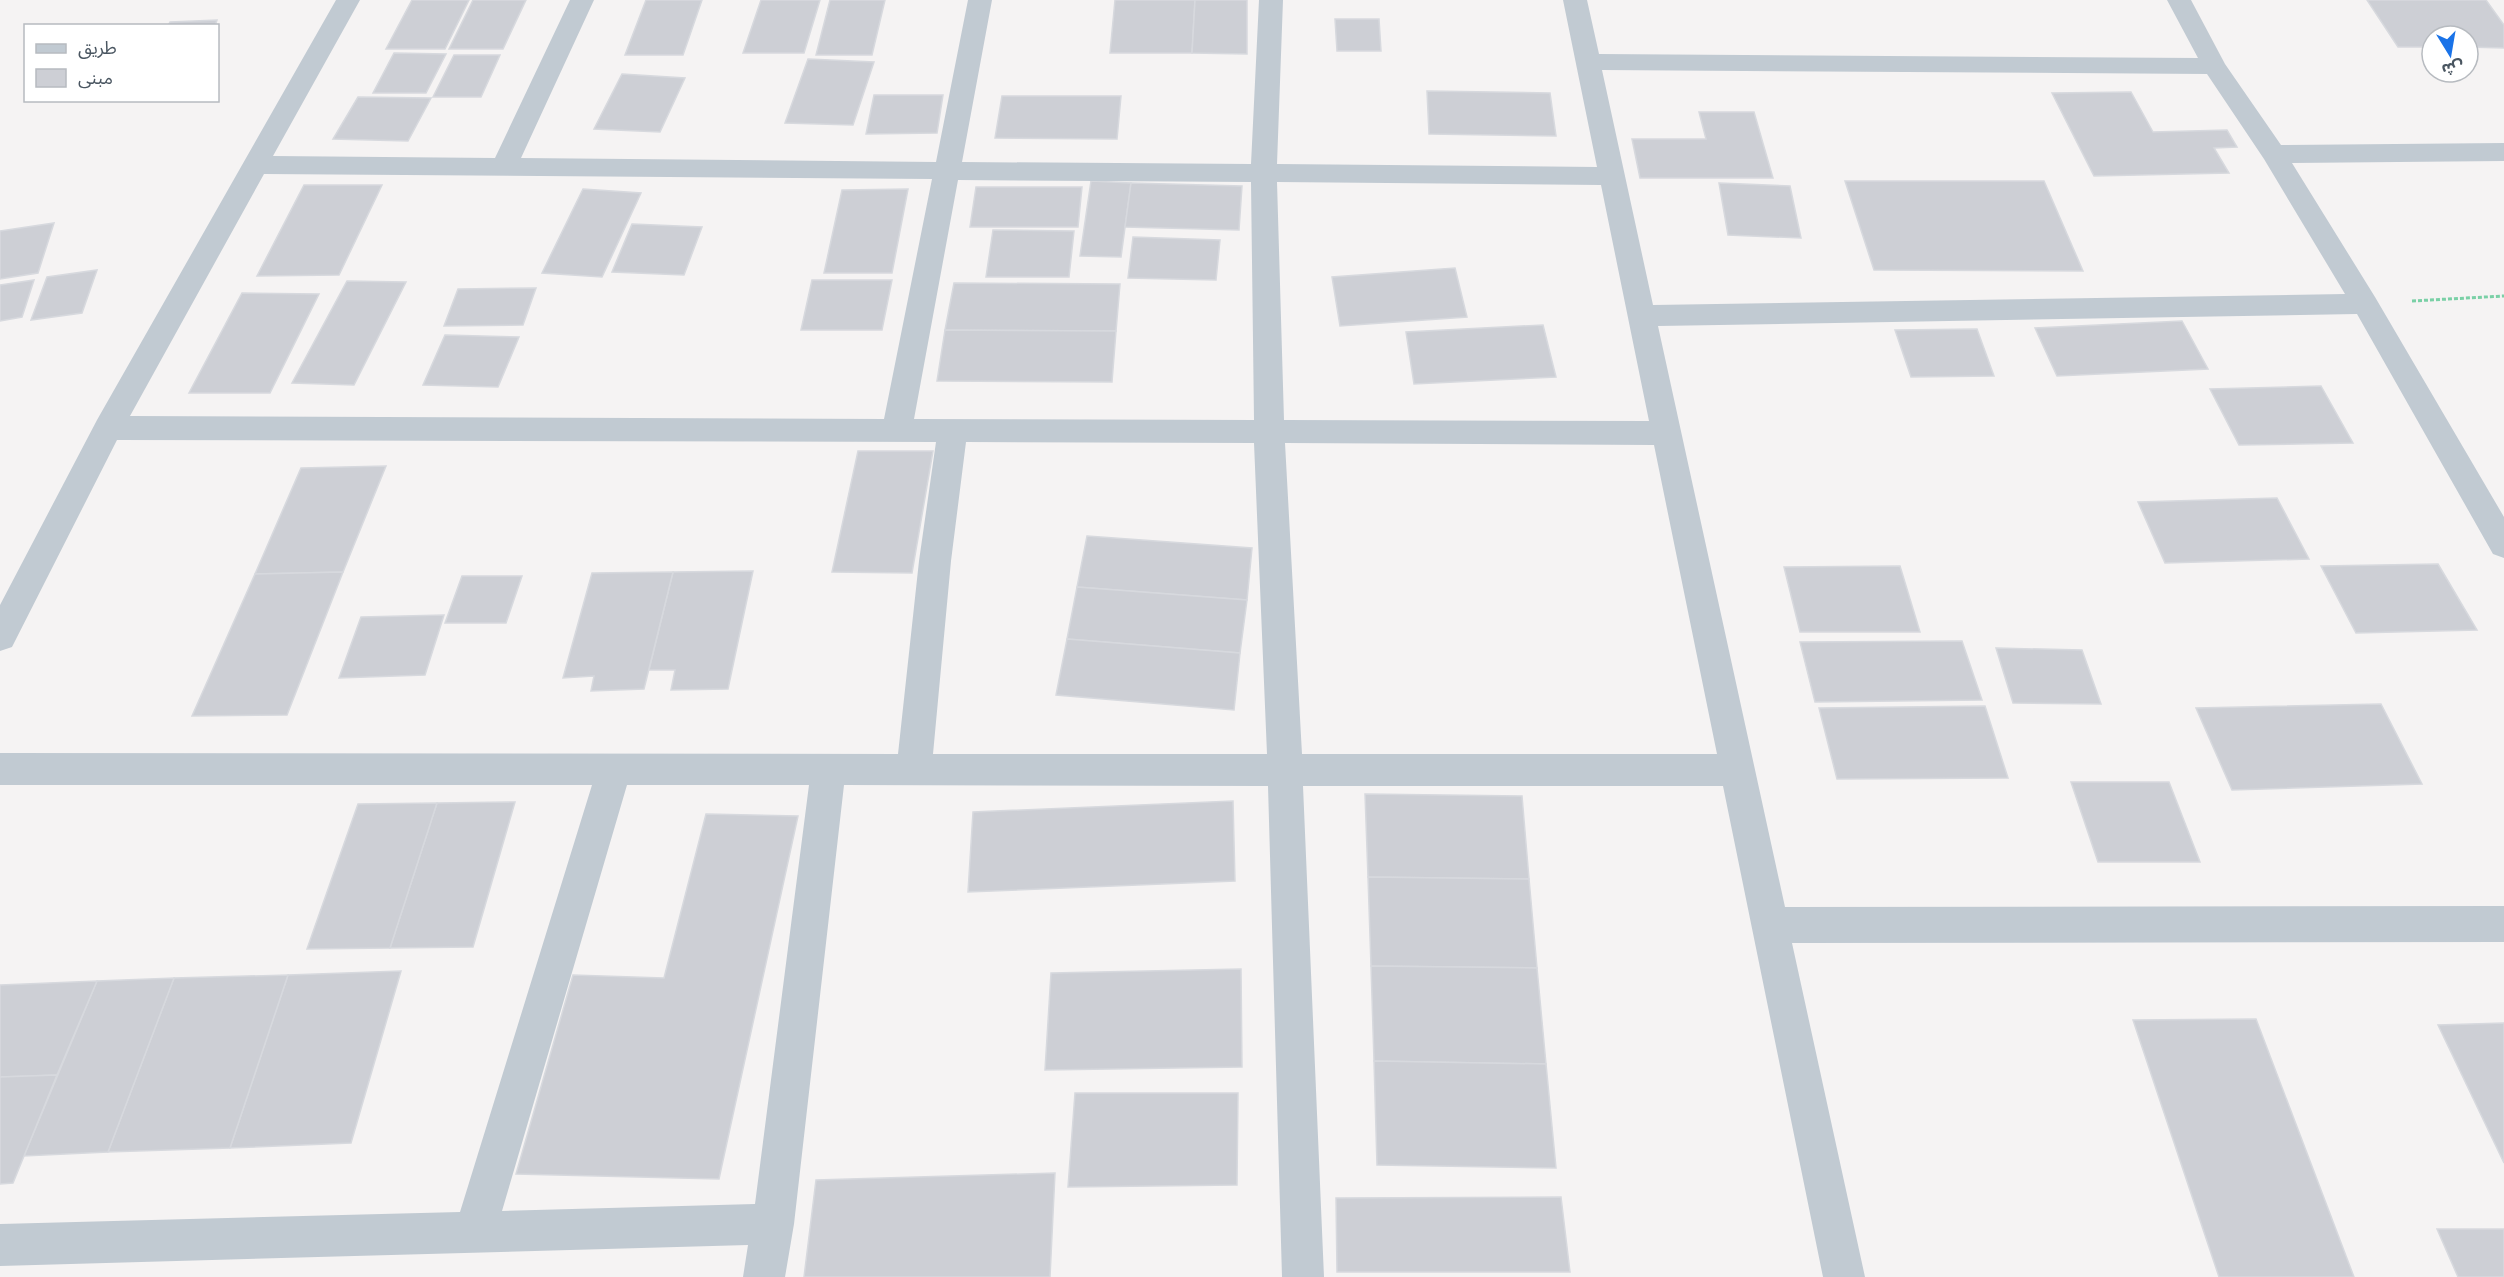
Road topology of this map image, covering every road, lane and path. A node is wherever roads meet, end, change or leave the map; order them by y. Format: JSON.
{"nodes":[{"id":1,"x":348,"y":0,"type":"edge"},
{"id":2,"x":582,"y":0,"type":"edge"},
{"id":3,"x":980,"y":0,"type":"edge"},
{"id":4,"x":1271,"y":0,"type":"edge"},
{"id":5,"x":1575,"y":0,"type":"edge"},
{"id":6,"x":2179,"y":0,"type":"edge"},
{"id":7,"x":1588,"y":62,"type":"junction"},
{"id":8,"x":2214,"y":66,"type":"junction"},
{"id":9,"x":2504,"y":152,"type":"edge"},
{"id":10,"x":2274,"y":154,"type":"junction"},
{"id":11,"x":256,"y":165,"type":"junction"},
{"id":12,"x":504,"y":167,"type":"junction"},
{"id":13,"x":948,"y":170,"type":"junction"},
{"id":14,"x":1264,"y":173,"type":"junction"},
{"id":15,"x":1613,"y":176,"type":"junction"},
{"id":16,"x":2504,"y":296,"type":"edge"},
{"id":17,"x":2365,"y":304,"type":"junction"},
{"id":18,"x":1641,"y":316,"type":"junction"},
{"id":19,"x":108,"y":428,"type":"junction"},
{"id":20,"x":897,"y":429,"type":"junction"},
{"id":21,"x":953,"y":431,"type":"junction"},
{"id":22,"x":1269,"y":432,"type":"junction"},
{"id":23,"x":1666,"y":433,"type":"junction"},
{"id":24,"x":2504,"y":545,"type":"edge"},
{"id":25,"x":0,"y":637,"type":"edge"},
{"id":26,"x":0,"y":769,"type":"edge"},
{"id":27,"x":614,"y":769,"type":"junction"},
{"id":28,"x":1285,"y":770,"type":"junction"},
{"id":29,"x":1737,"y":770,"type":"junction"},
{"id":30,"x":828,"y":771,"type":"junction"},
{"id":31,"x":914,"y":771,"type":"junction"},
{"id":32,"x":2504,"y":924,"type":"edge"},
{"id":33,"x":1770,"y":925,"type":"junction"},
{"id":34,"x":773,"y":1224,"type":"junction"},
{"id":35,"x":475,"y":1232,"type":"junction"},
{"id":36,"x":0,"y":1245,"type":"edge"},
{"id":37,"x":764,"y":1277,"type":"edge"},
{"id":38,"x":1303,"y":1277,"type":"edge"},
{"id":39,"x":1844,"y":1277,"type":"edge"}],
"edges":[{"from":1,"to":11,"type":"street"},
{"from":2,"to":12,"type":"street"},
{"from":3,"to":13,"type":"street"},
{"from":4,"to":14,"type":"street"},
{"from":5,"to":7,"type":"street"},
{"from":6,"to":8,"type":"street"},
{"from":7,"to":8,"type":"street"},
{"from":7,"to":15,"type":"street"},
{"from":8,"to":10,"type":"street"},
{"from":9,"to":10,"type":"street"},
{"from":10,"to":17,"type":"street"},
{"from":11,"to":12,"type":"street"},
{"from":11,"to":19,"type":"street"},
{"from":12,"to":13,"type":"street"},
{"from":13,"to":14,"type":"street"},
{"from":13,"to":20,"type":"street"},
{"from":14,"to":15,"type":"street"},
{"from":14,"to":22,"type":"street"},
{"from":15,"to":18,"type":"street"},
{"from":16,"to":17,"type":"path"},
{"from":17,"to":18,"type":"street"},
{"from":17,"to":24,"type":"street"},
{"from":18,"to":23,"type":"street"},
{"from":19,"to":20,"type":"street"},
{"from":19,"to":25,"type":"street"},
{"from":20,"to":21,"type":"street"},
{"from":21,"to":22,"type":"street"},
{"from":21,"to":31,"type":"street"},
{"from":22,"to":23,"type":"street"},
{"from":22,"to":28,"type":"street"},
{"from":23,"to":29,"type":"street"},
{"from":26,"to":27,"type":"street"},
{"from":27,"to":30,"type":"street"},
{"from":27,"to":35,"type":"street"},
{"from":28,"to":29,"type":"street"},
{"from":28,"to":31,"type":"street"},
{"from":28,"to":38,"type":"street"},
{"from":29,"to":33,"type":"street"},
{"from":30,"to":31,"type":"street"},
{"from":30,"to":34,"type":"street"},
{"from":32,"to":33,"type":"street"},
{"from":33,"to":39,"type":"street"},
{"from":34,"to":35,"type":"street"},
{"from":34,"to":37,"type":"street"},
{"from":35,"to":36,"type":"street"}]}
